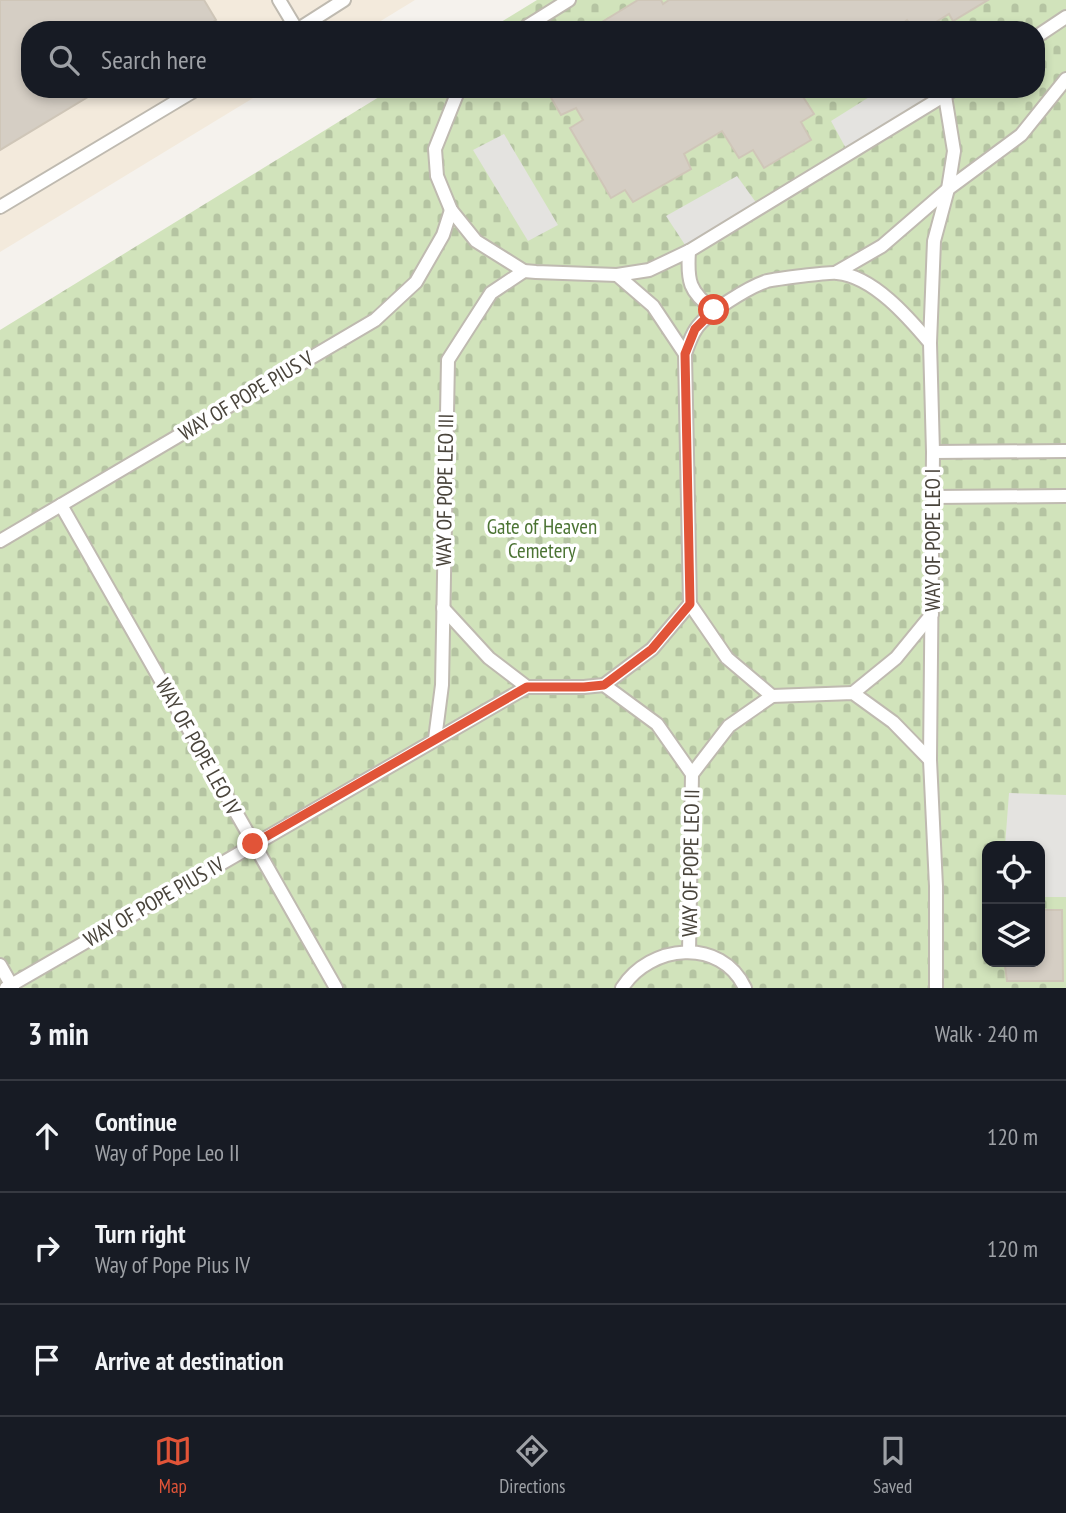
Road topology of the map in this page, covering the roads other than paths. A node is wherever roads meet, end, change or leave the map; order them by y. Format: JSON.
{"nodes":[{"id":1,"x":279,"y":0,"type":"edge"},
{"id":2,"x":344,"y":0,"type":"edge"},
{"id":3,"x":569,"y":0,"type":"edge"},
{"id":4,"x":292,"y":21,"type":"edge"},
{"id":5,"x":311,"y":21,"type":"edge"},
{"id":6,"x":535,"y":21,"type":"edge"},
{"id":7,"x":1064,"y":24,"type":"edge"},
{"id":8,"x":1045,"y":33,"type":"edge"},
{"id":9,"x":1066,"y":79,"type":"edge"},
{"id":10,"x":182,"y":98,"type":"edge"},
{"id":11,"x":455,"y":98,"type":"edge"},
{"id":12,"x":940,"y":98,"type":"edge"},
{"id":13,"x":950,"y":98,"type":"edge"},
{"id":14,"x":947,"y":189,"type":"junction"},
{"id":15,"x":0,"y":207,"type":"edge"},
{"id":16,"x":451,"y":210,"type":"junction"},
{"id":17,"x":689,"y":251,"type":"junction"},
{"id":18,"x":524,"y":271,"type":"junction"},
{"id":19,"x":837,"y":272,"type":"junction"},
{"id":20,"x":617,"y":275,"type":"junction"},
{"id":21,"x":714,"y":310,"type":"junction"},
{"id":22,"x":930,"y":343,"type":"junction"},
{"id":23,"x":685,"y":354,"type":"junction"},
{"id":24,"x":933,"y":452,"type":"junction"},
{"id":25,"x":1066,"y":452,"type":"edge"},
{"id":26,"x":1066,"y":496,"type":"edge"},
{"id":27,"x":933,"y":497,"type":"junction"},
{"id":28,"x":61,"y":505,"type":"junction"},
{"id":29,"x":0,"y":541,"type":"edge"},
{"id":30,"x":690,"y":604,"type":"junction"},
{"id":31,"x":443,"y":608,"type":"junction"},
{"id":32,"x":932,"y":614,"type":"junction"},
{"id":33,"x":604,"y":685,"type":"junction"},
{"id":34,"x":527,"y":687,"type":"junction"},
{"id":35,"x":853,"y":693,"type":"junction"},
{"id":36,"x":772,"y":696,"type":"junction"},
{"id":37,"x":435,"y":738,"type":"junction"},
{"id":38,"x":930,"y":760,"type":"junction"},
{"id":39,"x":692,"y":774,"type":"junction"},
{"id":40,"x":253,"y":844,"type":"junction"},
{"id":41,"x":689,"y":952,"type":"junction"},
{"id":42,"x":0,"y":965,"type":"edge"},
{"id":43,"x":936,"y":981,"type":"edge"},
{"id":44,"x":10,"y":987,"type":"edge"},
{"id":45,"x":335,"y":988,"type":"edge"},
{"id":46,"x":622,"y":988,"type":"edge"},
{"id":47,"x":745,"y":988,"type":"edge"},
{"id":48,"x":928,"y":988,"type":"edge"}],
"edges":[{"from":1,"to":4,"type":"lane"},
{"from":2,"to":5,"type":"lane"},
{"from":3,"to":6,"type":"lane"},
{"from":7,"to":8,"type":"lane"},
{"from":9,"to":14,"type":"lane"},
{"from":10,"to":15,"type":"lane"},
{"from":11,"to":16,"type":"lane"},
{"from":12,"to":17,"type":"lane"},
{"from":13,"to":14,"type":"lane","name":"WAY OF POPE LEO I"},
{"from":14,"to":19,"type":"lane"},
{"from":14,"to":22,"type":"lane","name":"WAY OF POPE LEO I"},
{"from":16,"to":18,"type":"lane"},
{"from":16,"to":28,"type":"lane","name":"WAY OF POPE PIUS V"},
{"from":17,"to":20,"type":"lane"},
{"from":17,"to":21,"type":"lane"},
{"from":18,"to":20,"type":"lane"},
{"from":18,"to":31,"type":"lane","name":"WAY OF POPE LEO III"},
{"from":19,"to":21,"type":"lane"},
{"from":19,"to":22,"type":"lane"},
{"from":20,"to":23,"type":"lane"},
{"from":21,"to":23,"type":"lane"},
{"from":22,"to":24,"type":"lane","name":"WAY OF POPE LEO I"},
{"from":23,"to":30,"type":"lane"},
{"from":24,"to":25,"type":"lane"},
{"from":24,"to":27,"type":"lane","name":"WAY OF POPE LEO I"},
{"from":26,"to":27,"type":"lane"},
{"from":27,"to":32,"type":"lane","name":"WAY OF POPE LEO I"},
{"from":28,"to":29,"type":"lane","name":"WAY OF POPE PIUS V"},
{"from":28,"to":40,"type":"lane","name":"WAY OF POPE LEO IV"},
{"from":30,"to":33,"type":"lane"},
{"from":30,"to":36,"type":"lane"},
{"from":31,"to":34,"type":"lane"},
{"from":31,"to":37,"type":"lane","name":"WAY OF POPE LEO III"},
{"from":32,"to":35,"type":"lane"},
{"from":32,"to":38,"type":"lane","name":"WAY OF POPE LEO I"},
{"from":33,"to":34,"type":"lane","name":"WAY OF POPE PIUS IV"},
{"from":33,"to":39,"type":"lane","name":"WAY OF POPE LEO II"},
{"from":34,"to":37,"type":"lane","name":"WAY OF POPE PIUS IV"},
{"from":35,"to":36,"type":"lane"},
{"from":35,"to":38,"type":"lane"},
{"from":36,"to":39,"type":"lane","name":"WAY OF POPE LEO II"},
{"from":37,"to":40,"type":"lane","name":"WAY OF POPE PIUS IV"},
{"from":38,"to":43,"type":"lane","name":"WAY OF POPE LEO I"},
{"from":39,"to":41,"type":"lane","name":"WAY OF POPE LEO II"},
{"from":40,"to":44,"type":"lane","name":"WAY OF POPE PIUS IV"},
{"from":40,"to":45,"type":"lane","name":"WAY OF POPE LEO IV"},
{"from":41,"to":46,"type":"lane","name":"WAY OF POPE LEO II"},
{"from":41,"to":47,"type":"lane","name":"WAY OF POPE LEO II"},
{"from":42,"to":44,"type":"lane"},
{"from":43,"to":48,"type":"lane"}]}
